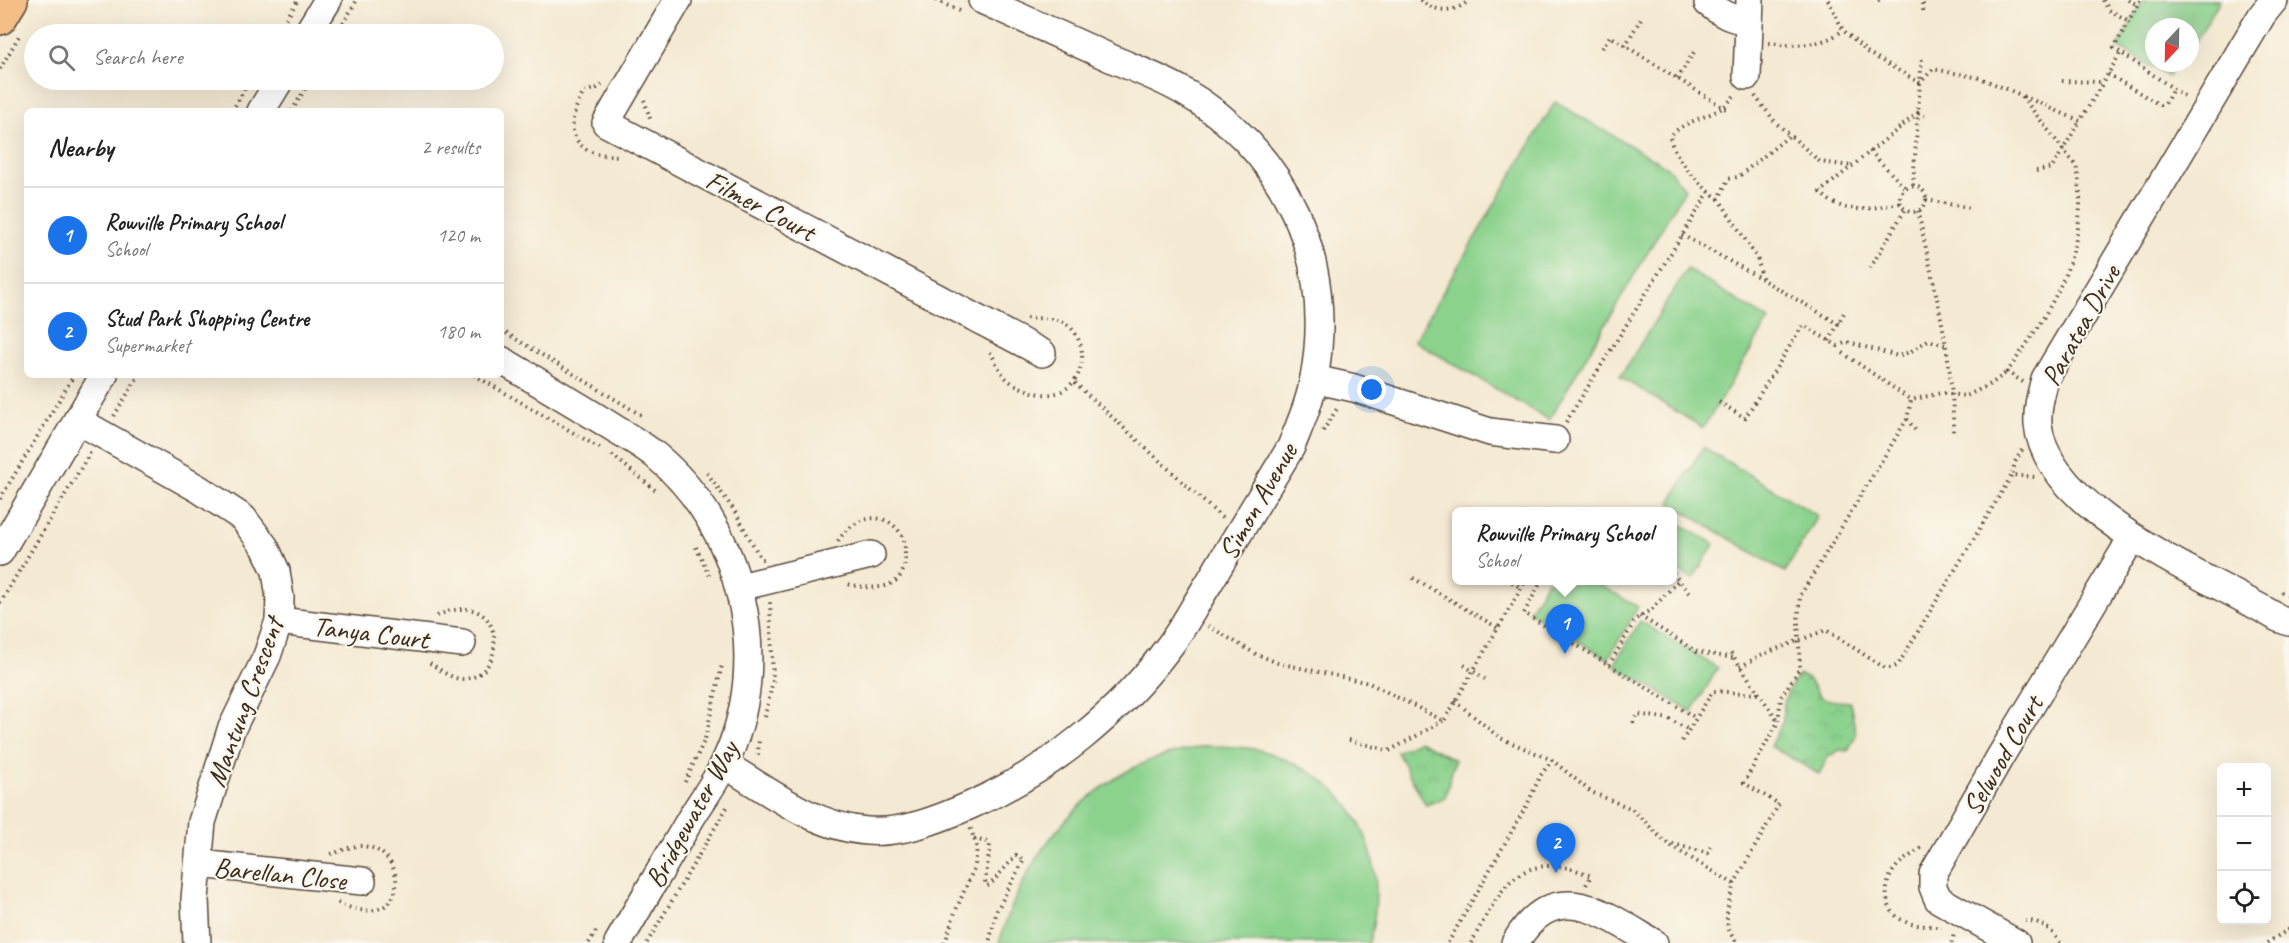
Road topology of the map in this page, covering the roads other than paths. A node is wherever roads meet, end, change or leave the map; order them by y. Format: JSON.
{"nodes":[{"id":1,"x":11,"y":0,"type":"edge"},
{"id":2,"x":328,"y":0,"type":"edge"},
{"id":3,"x":678,"y":0,"type":"edge"},
{"id":4,"x":1708,"y":3,"type":"dead end"},
{"id":5,"x":2268,"y":5,"type":"edge"},
{"id":6,"x":974,"y":7,"type":"edge"},
{"id":7,"x":0,"y":18,"type":"edge"},
{"id":8,"x":1749,"y":21,"type":"edge"},
{"id":9,"x":313,"y":24,"type":"edge"},
{"id":10,"x":1748,"y":76,"type":"road end"},
{"id":11,"x":274,"y":90,"type":"edge"},
{"id":12,"x":263,"y":108,"type":"edge"},
{"id":13,"x":1042,"y":353,"type":"dead end"},
{"id":14,"x":504,"y":362,"type":"edge"},
{"id":15,"x":102,"y":378,"type":"edge"},
{"id":16,"x":1314,"y":379,"type":"junction"},
{"id":17,"x":77,"y":420,"type":"junction"},
{"id":18,"x":1555,"y":441,"type":"road end"},
{"id":19,"x":2132,"y":538,"type":"junction"},
{"id":20,"x":0,"y":552,"type":"edge"},
{"id":21,"x":871,"y":555,"type":"dead end"},
{"id":22,"x":740,"y":587,"type":"junction"},
{"id":23,"x":2249,"y":600,"type":"junction"},
{"id":24,"x":2289,"y":611,"type":"edge"},
{"id":25,"x":279,"y":621,"type":"junction"},
{"id":26,"x":2289,"y":621,"type":"edge"},
{"id":27,"x":462,"y":643,"type":"dead end"},
{"id":28,"x":724,"y":764,"type":"junction"},
{"id":29,"x":199,"y":864,"type":"junction"},
{"id":30,"x":362,"y":881,"type":"dead end"},
{"id":31,"x":2017,"y":932,"type":"edge"},
{"id":32,"x":609,"y":933,"type":"edge"},
{"id":33,"x":197,"y":943,"type":"edge"},
{"id":34,"x":1515,"y":943,"type":"edge"},
{"id":35,"x":1654,"y":943,"type":"edge"}],
"edges":[{"from":1,"to":7,"type":"main road"},
{"from":2,"to":9,"type":"street"},
{"from":3,"to":13,"type":"street","name":"Filmer Court"},
{"from":4,"to":8,"type":"street"},
{"from":5,"to":19,"type":"street","name":"Paratea Drive"},
{"from":6,"to":16,"type":"street","name":"Simon Avenue"},
{"from":8,"to":10,"type":"street"},
{"from":11,"to":12,"type":"street"},
{"from":14,"to":22,"type":"street","name":"Bridgewater Way"},
{"from":15,"to":17,"type":"street"},
{"from":16,"to":18,"type":"street"},
{"from":16,"to":28,"type":"street","name":"Simon Avenue"},
{"from":17,"to":20,"type":"street"},
{"from":17,"to":25,"type":"street","name":"Mantung Crescent"},
{"from":19,"to":23,"type":"street","name":"Paratea Drive"},
{"from":19,"to":31,"type":"street","name":"Selwood Court"},
{"from":21,"to":22,"type":"street"},
{"from":22,"to":28,"type":"street","name":"Bridgewater Way"},
{"from":23,"to":24,"type":"street","name":"Paratea Drive"},
{"from":23,"to":26,"type":"street","name":"Paratea Drive"},
{"from":25,"to":27,"type":"street","name":"Tanya Court"},
{"from":25,"to":29,"type":"street","name":"Mantung Crescent"},
{"from":28,"to":32,"type":"street","name":"Bridgewater Way"},
{"from":29,"to":30,"type":"street","name":"Barellan Close"},
{"from":29,"to":33,"type":"street","name":"Mantung Crescent"},
{"from":34,"to":35,"type":"street"}]}
